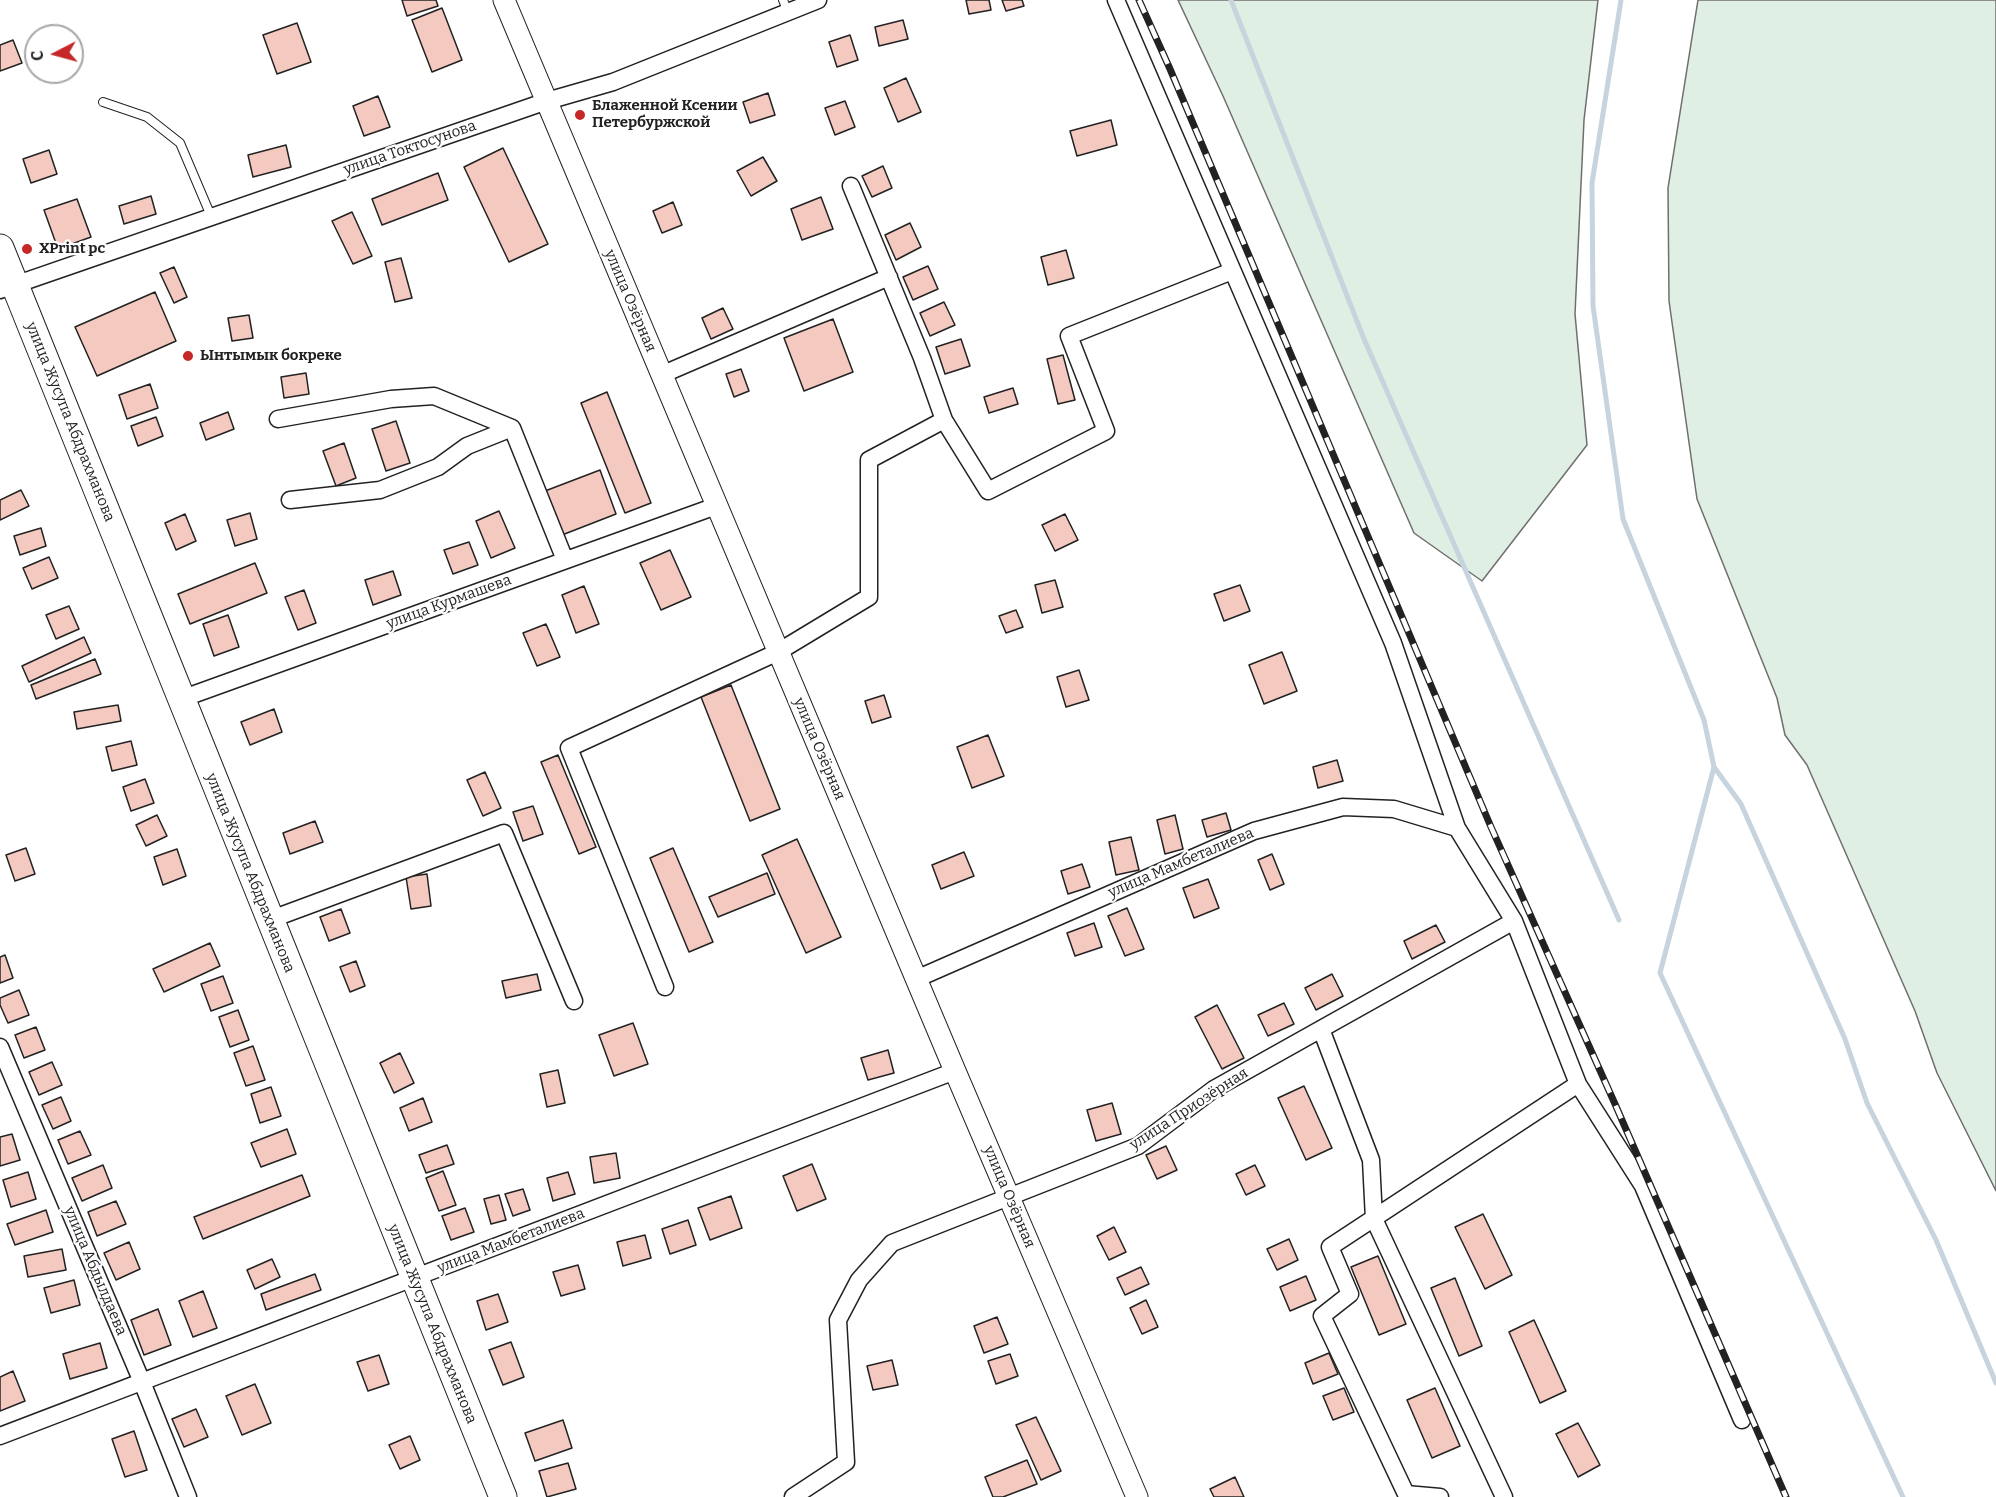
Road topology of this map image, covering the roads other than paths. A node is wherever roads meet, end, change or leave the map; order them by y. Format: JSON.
{"nodes":[{"id":1,"x":504,"y":0,"type":"edge"},
{"id":2,"x":818,"y":0,"type":"edge"},
{"id":3,"x":1116,"y":0,"type":"edge"},
{"id":4,"x":786,"y":6,"type":"edge"},
{"id":5,"x":546,"y":101,"type":"junction"},
{"id":6,"x":103,"y":102,"type":"dead end"},
{"id":7,"x":851,"y":186,"type":"dead end"},
{"id":8,"x":211,"y":216,"type":"junction"},
{"id":9,"x":0,"y":248,"type":"edge"},
{"id":10,"x":1232,"y":271,"type":"junction"},
{"id":11,"x":889,"y":277,"type":"junction"},
{"id":12,"x":7,"y":287,"type":"edge"},
{"id":13,"x":661,"y":375,"type":"junction"},
{"id":14,"x":278,"y":419,"type":"dead end"},
{"id":15,"x":944,"y":420,"type":"junction"},
{"id":16,"x":512,"y":428,"type":"junction"},
{"id":17,"x":290,"y":500,"type":"dead end"},
{"id":18,"x":716,"y":506,"type":"junction"},
{"id":19,"x":565,"y":560,"type":"junction"},
{"id":20,"x":778,"y":652,"type":"junction"},
{"id":21,"x":181,"y":699,"type":"junction"},
{"id":22,"x":1457,"y":828,"type":"junction"},
{"id":23,"x":269,"y":920,"type":"junction"},
{"id":24,"x":1514,"y":921,"type":"junction"},
{"id":25,"x":916,"y":980,"type":"junction"},
{"id":26,"x":665,"y":987,"type":"dead end"},
{"id":27,"x":574,"y":1001,"type":"dead end"},
{"id":28,"x":1321,"y":1029,"type":"junction"},
{"id":29,"x":0,"y":1047,"type":"edge"},
{"id":30,"x":955,"y":1071,"type":"junction"},
{"id":31,"x":1578,"y":1084,"type":"junction"},
{"id":32,"x":1009,"y":1198,"type":"junction"},
{"id":33,"x":1374,"y":1219,"type":"junction"},
{"id":34,"x":413,"y":1278,"type":"junction"},
{"id":35,"x":142,"y":1382,"type":"junction"},
{"id":36,"x":1742,"y":1420,"type":"dead end"},
{"id":37,"x":0,"y":1436,"type":"edge"},
{"id":38,"x":1499,"y":1496,"type":"edge"},
{"id":39,"x":188,"y":1497,"type":"edge"},
{"id":40,"x":503,"y":1497,"type":"edge"},
{"id":41,"x":794,"y":1497,"type":"edge"},
{"id":42,"x":1137,"y":1497,"type":"edge"},
{"id":43,"x":1432,"y":1497,"type":"edge"},
{"id":44,"x":1440,"y":1497,"type":"edge"}],
"edges":[{"from":1,"to":5,"type":"street","name":"улица Озёрная"},
{"from":2,"to":4,"type":"street","name":"улица Токтосунова"},
{"from":3,"to":10,"type":"street"},
{"from":4,"to":5,"type":"street","name":"улица Токтосунова"},
{"from":5,"to":8,"type":"street","name":"улица Токтосунова"},
{"from":5,"to":13,"type":"street","name":"улица Озёрная"},
{"from":6,"to":8,"type":"lane"},
{"from":7,"to":11,"type":"street"},
{"from":8,"to":12,"type":"street","name":"улица Токтосунова"},
{"from":9,"to":12,"type":"highway","name":"улица Жусупа Абдрахманова"},
{"from":10,"to":15,"type":"street"},
{"from":10,"to":22,"type":"street"},
{"from":11,"to":13,"type":"street"},
{"from":11,"to":15,"type":"street"},
{"from":12,"to":21,"type":"highway","name":"улица Жусупа Абдрахманова"},
{"from":13,"to":18,"type":"street","name":"улица Озёрная"},
{"from":14,"to":16,"type":"street"},
{"from":15,"to":20,"type":"street"},
{"from":16,"to":17,"type":"street"},
{"from":16,"to":19,"type":"street"},
{"from":18,"to":19,"type":"street","name":"улица Курмашева"},
{"from":18,"to":20,"type":"street","name":"улица Озёрная"},
{"from":19,"to":21,"type":"street","name":"улица Курмашева"},
{"from":20,"to":25,"type":"street","name":"улица Озёрная"},
{"from":20,"to":26,"type":"street"},
{"from":21,"to":23,"type":"highway","name":"улица Жусупа Абдрахманова"},
{"from":22,"to":24,"type":"street"},
{"from":22,"to":25,"type":"street","name":"улица Мамбеталиева"},
{"from":23,"to":27,"type":"street"},
{"from":23,"to":34,"type":"highway","name":"улица Жусупа Абдрахманова"},
{"from":24,"to":28,"type":"street","name":"улица Приозёрная"},
{"from":24,"to":31,"type":"street"},
{"from":25,"to":30,"type":"street","name":"улица Озёрная"},
{"from":28,"to":32,"type":"street","name":"улица Приозёрная"},
{"from":28,"to":33,"type":"street"},
{"from":29,"to":35,"type":"street","name":"улица Абдылдаева"},
{"from":30,"to":32,"type":"street","name":"улица Озёрная"},
{"from":30,"to":34,"type":"street","name":"улица Мамбеталиева"},
{"from":31,"to":33,"type":"street"},
{"from":31,"to":36,"type":"street"},
{"from":32,"to":41,"type":"street","name":"улица Приозёрная"},
{"from":32,"to":42,"type":"street","name":"улица Озёрная"},
{"from":33,"to":38,"type":"street"},
{"from":33,"to":43,"type":"street"},
{"from":34,"to":35,"type":"street","name":"улица Мамбеталиева"},
{"from":34,"to":40,"type":"highway","name":"улица Жусупа Абдрахманова"},
{"from":35,"to":37,"type":"street","name":"улица Мамбеталиева"},
{"from":35,"to":39,"type":"street","name":"улица Абдылдаева"},
{"from":43,"to":44,"type":"street"}]}
